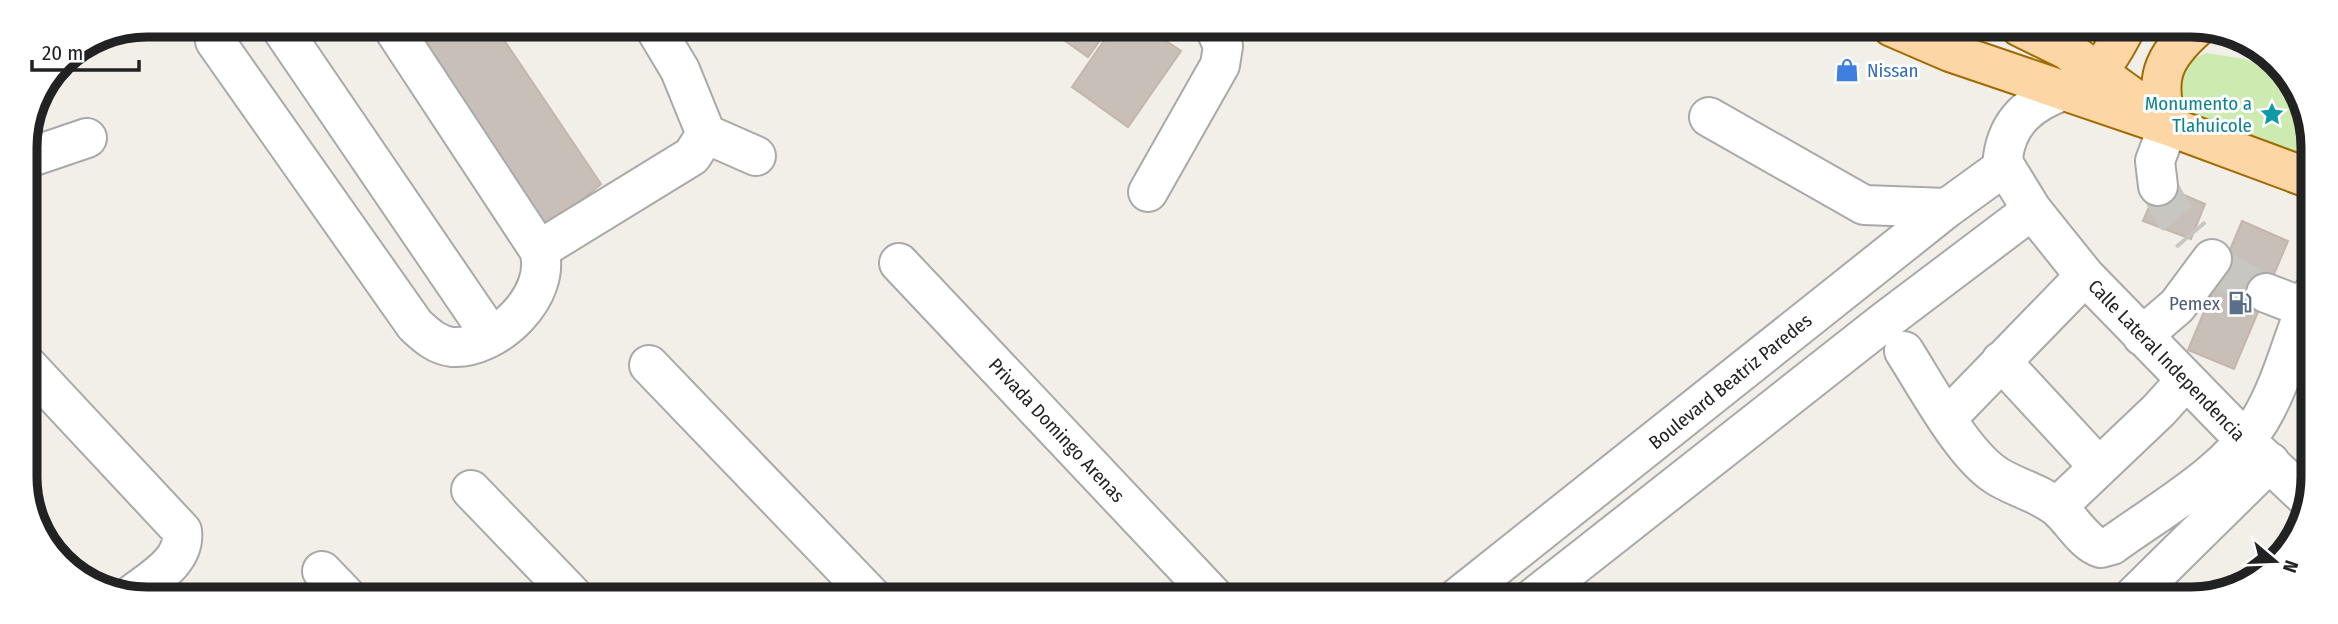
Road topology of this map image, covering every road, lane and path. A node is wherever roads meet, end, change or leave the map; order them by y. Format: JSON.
{"nodes":[{"id":1,"x":287,"y":37,"type":"edge"},
{"id":2,"x":399,"y":37,"type":"edge"},
{"id":3,"x":660,"y":37,"type":"edge"},
{"id":4,"x":1219,"y":37,"type":"edge"},
{"id":5,"x":1915,"y":37,"type":"edge"},
{"id":6,"x":2040,"y":37,"type":"edge"},
{"id":7,"x":2121,"y":37,"type":"edge"},
{"id":8,"x":2186,"y":37,"type":"edge"},
{"id":9,"x":215,"y":41,"type":"dead end"},
{"id":10,"x":2099,"y":70,"type":"junction"},
{"id":11,"x":2063,"y":91,"type":"junction"},
{"id":12,"x":1709,"y":117,"type":"dead end"},
{"id":13,"x":2168,"y":125,"type":"junction"},
{"id":14,"x":706,"y":134,"type":"junction"},
{"id":15,"x":87,"y":138,"type":"dead end"},
{"id":16,"x":37,"y":155,"type":"edge"},
{"id":17,"x":756,"y":156,"type":"dead end"},
{"id":18,"x":2005,"y":166,"type":"junction"},
{"id":19,"x":2301,"y":179,"type":"edge"},
{"id":20,"x":2158,"y":187,"type":"tunnel mouth"},
{"id":21,"x":1148,"y":192,"type":"dead end"},
{"id":22,"x":1947,"y":208,"type":"junction"},
{"id":23,"x":2032,"y":210,"type":"junction"},
{"id":24,"x":539,"y":250,"type":"junction"},
{"id":25,"x":2208,"y":255,"type":"dead end"},
{"id":26,"x":899,"y":263,"type":"dead end"},
{"id":27,"x":2085,"y":276,"type":"junction"},
{"id":28,"x":2266,"y":293,"type":"tunnel mouth"},
{"id":29,"x":2301,"y":300,"type":"edge"},
{"id":30,"x":2301,"y":319,"type":"edge"},
{"id":31,"x":491,"y":336,"type":"junction"},
{"id":32,"x":2142,"y":336,"type":"junction"},
{"id":33,"x":1904,"y":351,"type":"dead end"},
{"id":34,"x":2001,"y":361,"type":"junction"},
{"id":35,"x":649,"y":365,"type":"dead end"},
{"id":36,"x":2186,"y":380,"type":"junction"},
{"id":37,"x":37,"y":386,"type":"edge"},
{"id":38,"x":1947,"y":418,"type":"junction"},
{"id":39,"x":2258,"y":451,"type":"junction"},
{"id":40,"x":2099,"y":467,"type":"junction"},
{"id":41,"x":471,"y":490,"type":"dead end"},
{"id":42,"x":2300,"y":491,"type":"edge"},
{"id":43,"x":2057,"y":507,"type":"junction"},
{"id":44,"x":142,"y":587,"type":"edge"},
{"id":45,"x":564,"y":587,"type":"edge"},
{"id":46,"x":862,"y":587,"type":"edge"},
{"id":47,"x":1205,"y":587,"type":"edge"},
{"id":48,"x":1471,"y":587,"type":"edge"},
{"id":49,"x":1546,"y":587,"type":"edge"},
{"id":50,"x":2141,"y":587,"type":"edge"}],
"edges":[{"from":1,"to":31,"type":"street"},
{"from":2,"to":24,"type":"street"},
{"from":3,"to":14,"type":"street"},
{"from":4,"to":21,"type":"street"},
{"from":5,"to":11,"type":"main road"},
{"from":6,"to":10,"type":"main road"},
{"from":7,"to":10,"type":"main road"},
{"from":8,"to":13,"type":"main road"},
{"from":9,"to":31,"type":"street"},
{"from":10,"to":11,"type":"main road"},
{"from":10,"to":13,"type":"main road"},
{"from":11,"to":13,"type":"main road"},
{"from":11,"to":18,"type":"street"},
{"from":12,"to":22,"type":"street"},
{"from":13,"to":19,"type":"main road"},
{"from":13,"to":20,"type":"street"},
{"from":14,"to":17,"type":"street"},
{"from":14,"to":24,"type":"street"},
{"from":15,"to":16,"type":"street"},
{"from":18,"to":22,"type":"street","name":"Boulevard Beatriz Paredes"},
{"from":18,"to":23,"type":"street"},
{"from":22,"to":48,"type":"street","name":"Boulevard Beatriz Paredes"},
{"from":23,"to":27,"type":"street","name":"Calle Lateral Independencia"},
{"from":23,"to":49,"type":"street"},
{"from":24,"to":31,"type":"street"},
{"from":25,"to":32,"type":"street"},
{"from":26,"to":47,"type":"street","name":"Privada Domingo Arenas"},
{"from":27,"to":32,"type":"street","name":"Calle Lateral Independencia"},
{"from":27,"to":34,"type":"street"},
{"from":28,"to":29,"type":"street"},
{"from":30,"to":39,"type":"street"},
{"from":32,"to":36,"type":"street","name":"Calle Lateral Independencia"},
{"from":33,"to":38,"type":"street"},
{"from":34,"to":38,"type":"street"},
{"from":34,"to":40,"type":"street"},
{"from":35,"to":46,"type":"street"},
{"from":36,"to":39,"type":"street","name":"Calle Lateral Independencia"},
{"from":36,"to":40,"type":"street"},
{"from":37,"to":44,"type":"street"},
{"from":38,"to":43,"type":"street"},
{"from":39,"to":42,"type":"street","name":"Calle Lateral Independencia"},
{"from":39,"to":43,"type":"street"},
{"from":39,"to":50,"type":"street"},
{"from":40,"to":43,"type":"street"},
{"from":41,"to":45,"type":"street"}]}
